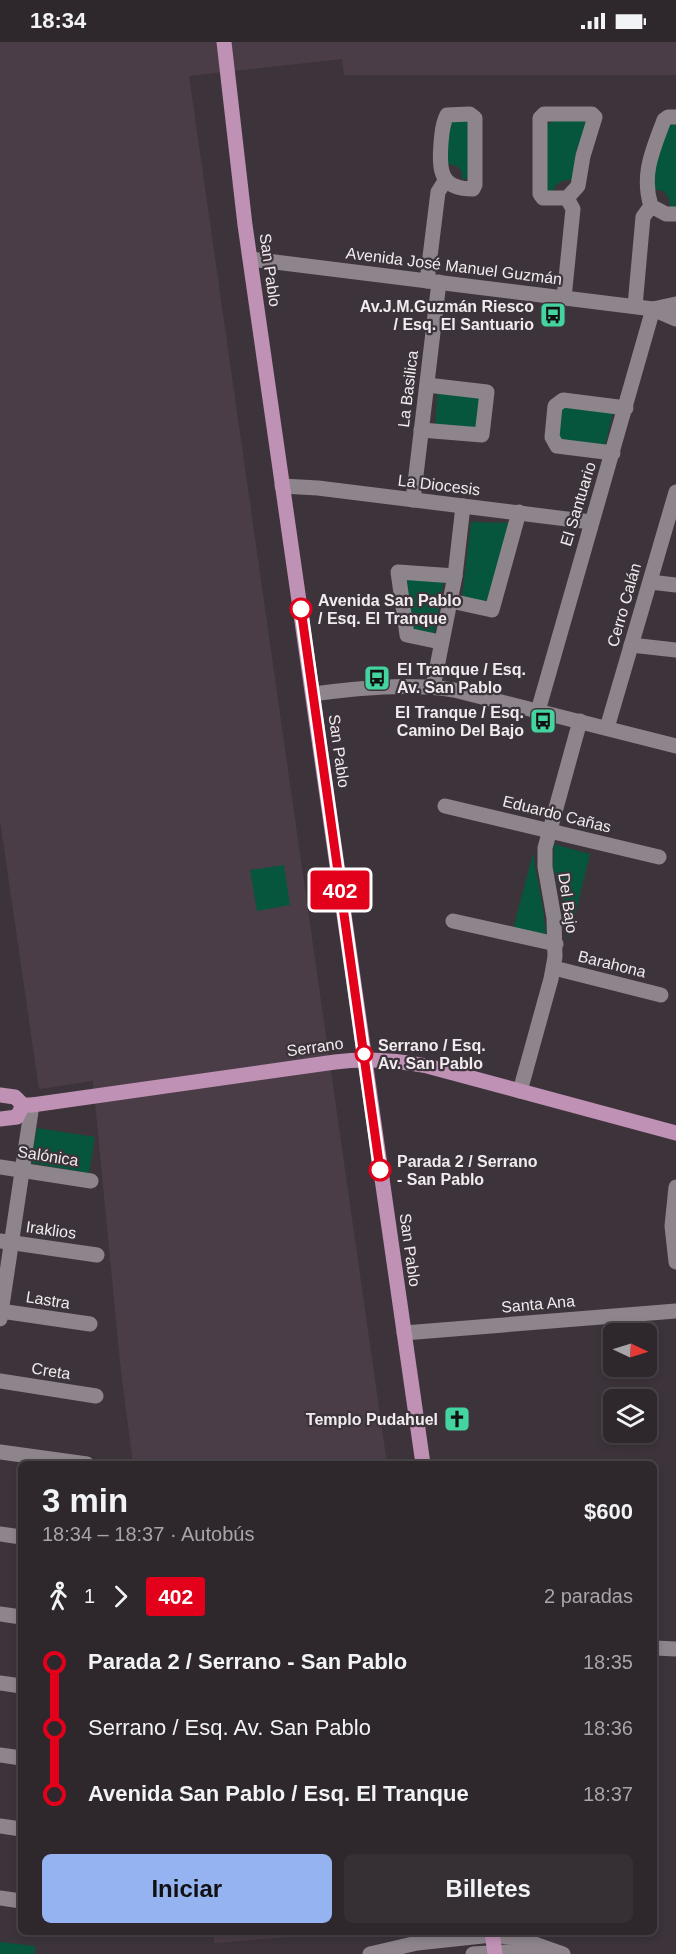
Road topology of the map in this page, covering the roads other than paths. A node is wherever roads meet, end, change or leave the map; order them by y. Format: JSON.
{"nodes":[{"id":1,"x":224,"y":42,"type":"edge"},
{"id":2,"x":676,"y":117,"type":"edge"},
{"id":3,"x":445,"y":180,"type":"junction"},
{"id":4,"x":567,"y":198,"type":"junction"},
{"id":5,"x":651,"y":206,"type":"junction"},
{"id":6,"x":676,"y":214,"type":"edge"},
{"id":7,"x":250,"y":259,"type":"junction"},
{"id":8,"x":433,"y":281,"type":"junction"},
{"id":9,"x":564,"y":298,"type":"junction"},
{"id":10,"x":676,"y":304,"type":"edge"},
{"id":11,"x":635,"y":306,"type":"junction"},
{"id":12,"x":653,"y":309,"type":"junction"},
{"id":13,"x":676,"y":319,"type":"edge"},
{"id":14,"x":427,"y":385,"type":"junction"},
{"id":15,"x":626,"y":408,"type":"junction"},
{"id":16,"x":421,"y":430,"type":"junction"},
{"id":17,"x":613,"y":453,"type":"junction"},
{"id":18,"x":282,"y":486,"type":"junction"},
{"id":19,"x":676,"y":492,"type":"edge"},
{"id":20,"x":413,"y":500,"type":"junction"},
{"id":21,"x":463,"y":506,"type":"junction"},
{"id":22,"x":519,"y":513,"type":"junction"},
{"id":23,"x":591,"y":522,"type":"junction"},
{"id":24,"x":455,"y":576,"type":"junction"},
{"id":25,"x":650,"y":582,"type":"junction"},
{"id":26,"x":676,"y":585,"type":"edge"},
{"id":27,"x":451,"y":601,"type":"junction"},
{"id":28,"x":440,"y":642,"type":"junction"},
{"id":29,"x":631,"y":645,"type":"junction"},
{"id":30,"x":676,"y":650,"type":"edge"},
{"id":31,"x":433,"y":687,"type":"junction"},
{"id":32,"x":313,"y":694,"type":"junction"},
{"id":33,"x":538,"y":711,"type":"junction"},
{"id":34,"x":580,"y":721,"type":"junction"},
{"id":35,"x":607,"y":728,"type":"junction"},
{"id":36,"x":676,"y":746,"type":"edge"},
{"id":37,"x":445,"y":806,"type":"dead end"},
{"id":38,"x":549,"y":830,"type":"junction"},
{"id":39,"x":659,"y":857,"type":"dead end"},
{"id":40,"x":453,"y":921,"type":"dead end"},
{"id":41,"x":556,"y":944,"type":"junction"},
{"id":42,"x":554,"y":968,"type":"junction"},
{"id":43,"x":661,"y":995,"type":"dead end"},
{"id":44,"x":365,"y":1058,"type":"junction"},
{"id":45,"x":520,"y":1091,"type":"junction"},
{"id":46,"x":1,"y":1092,"type":"edge"},
{"id":47,"x":28,"y":1105,"type":"junction"},
{"id":48,"x":0,"y":1119,"type":"edge"},
{"id":49,"x":676,"y":1133,"type":"edge"},
{"id":50,"x":0,"y":1167,"type":"edge"},
{"id":51,"x":23,"y":1171,"type":"junction"},
{"id":52,"x":91,"y":1181,"type":"dead end"},
{"id":53,"x":676,"y":1186,"type":"edge"},
{"id":54,"x":6,"y":1241,"type":"edge"},
{"id":55,"x":97,"y":1255,"type":"dead end"},
{"id":56,"x":676,"y":1262,"type":"edge"},
{"id":57,"x":676,"y":1311,"type":"edge"},
{"id":58,"x":0,"y":1313,"type":"edge"},
{"id":59,"x":90,"y":1324,"type":"dead end"},
{"id":60,"x":404,"y":1333,"type":"junction"},
{"id":61,"x":0,"y":1381,"type":"edge"},
{"id":62,"x":96,"y":1396,"type":"dead end"},
{"id":63,"x":0,"y":1452,"type":"edge"},
{"id":64,"x":65,"y":1461,"type":"edge"},
{"id":65,"x":423,"y":1461,"type":"edge"},
{"id":66,"x":0,"y":1534,"type":"edge"},
{"id":67,"x":18,"y":1537,"type":"edge"},
{"id":68,"x":0,"y":1614,"type":"edge"},
{"id":69,"x":18,"y":1617,"type":"edge"},
{"id":70,"x":657,"y":1648,"type":"edge"},
{"id":71,"x":676,"y":1648,"type":"edge"},
{"id":72,"x":0,"y":1683,"type":"edge"},
{"id":73,"x":18,"y":1686,"type":"edge"},
{"id":74,"x":0,"y":1755,"type":"edge"},
{"id":75,"x":18,"y":1758,"type":"edge"},
{"id":76,"x":0,"y":1826,"type":"edge"},
{"id":77,"x":18,"y":1829,"type":"edge"},
{"id":78,"x":0,"y":1898,"type":"edge"},
{"id":79,"x":18,"y":1901,"type":"edge"},
{"id":80,"x":483,"y":1935,"type":"edge"},
{"id":81,"x":492,"y":1935,"type":"edge"},
{"id":82,"x":498,"y":1935,"type":"edge"},
{"id":83,"x":557,"y":1952,"type":"edge"},
{"id":84,"x":495,"y":1953,"type":"edge"},
{"id":85,"x":370,"y":1954,"type":"edge"},
{"id":86,"x":381,"y":1954,"type":"edge"},
{"id":87,"x":473,"y":1954,"type":"edge"}],
"edges":[{"from":1,"to":7,"type":"main road","name":"San Pablo"},
{"from":2,"to":5,"type":"street"},
{"from":3,"to":3,"type":"street","name":"La Basilica"},
{"from":3,"to":8,"type":"street","name":"La Basilica"},
{"from":4,"to":4,"type":"street"},
{"from":4,"to":9,"type":"street"},
{"from":5,"to":6,"type":"street"},
{"from":5,"to":11,"type":"street"},
{"from":7,"to":8,"type":"street","name":"Avenida José Manuel Guzmán"},
{"from":7,"to":18,"type":"main road","name":"San Pablo"},
{"from":8,"to":9,"type":"street","name":"Avenida José Manuel Guzmán"},
{"from":8,"to":14,"type":"street","name":"La Basilica"},
{"from":9,"to":11,"type":"street","name":"Avenida José Manuel Guzmán"},
{"from":10,"to":12,"type":"street","name":"Avenida José Manuel Guzmán"},
{"from":11,"to":12,"type":"street","name":"Avenida José Manuel Guzmán"},
{"from":12,"to":13,"type":"street","name":"Avenida José Manuel Guzmán"},
{"from":12,"to":15,"type":"street","name":"El Santuario"},
{"from":14,"to":16,"type":"street","name":"La Basilica"},
{"from":14,"to":16,"type":"street"},
{"from":15,"to":17,"type":"street","name":"El Santuario"},
{"from":15,"to":17,"type":"street"},
{"from":16,"to":20,"type":"street","name":"La Basilica"},
{"from":17,"to":23,"type":"street","name":"El Santuario"},
{"from":18,"to":20,"type":"street","name":"La Diocesis"},
{"from":18,"to":32,"type":"main road","name":"San Pablo"},
{"from":19,"to":25,"type":"street","name":"Cerro Calán"},
{"from":20,"to":21,"type":"street","name":"La Diocesis"},
{"from":21,"to":22,"type":"street","name":"La Diocesis"},
{"from":21,"to":24,"type":"street"},
{"from":22,"to":23,"type":"street","name":"La Diocesis"},
{"from":22,"to":27,"type":"street"},
{"from":23,"to":33,"type":"street","name":"El Santuario"},
{"from":24,"to":27,"type":"street"},
{"from":24,"to":28,"type":"street"},
{"from":25,"to":26,"type":"street"},
{"from":25,"to":29,"type":"street","name":"Cerro Calán"},
{"from":27,"to":28,"type":"street"},
{"from":28,"to":31,"type":"street"},
{"from":29,"to":30,"type":"street"},
{"from":29,"to":35,"type":"street","name":"Cerro Calán"},
{"from":31,"to":32,"type":"street"},
{"from":31,"to":33,"type":"street"},
{"from":32,"to":44,"type":"main road","name":"San Pablo"},
{"from":33,"to":34,"type":"street"},
{"from":34,"to":35,"type":"street"},
{"from":34,"to":38,"type":"street","name":"Del Bajo"},
{"from":35,"to":36,"type":"street"},
{"from":37,"to":38,"type":"street","name":"Eduardo Cañas"},
{"from":38,"to":39,"type":"street","name":"Eduardo Cañas"},
{"from":38,"to":41,"type":"street","name":"Del Bajo"},
{"from":40,"to":41,"type":"street","name":"Barahona"},
{"from":41,"to":42,"type":"street","name":"Del Bajo"},
{"from":42,"to":43,"type":"street","name":"Barahona"},
{"from":42,"to":45,"type":"street","name":"Del Bajo"},
{"from":44,"to":45,"type":"main road","name":"Serrano"},
{"from":44,"to":47,"type":"main road","name":"Serrano"},
{"from":44,"to":60,"type":"main road","name":"San Pablo"},
{"from":45,"to":49,"type":"main road","name":"Serrano"},
{"from":46,"to":47,"type":"main road"},
{"from":47,"to":48,"type":"main road","name":"Serrano"},
{"from":47,"to":51,"type":"street"},
{"from":50,"to":51,"type":"street","name":"Salónica"},
{"from":51,"to":52,"type":"street","name":"Salónica"},
{"from":51,"to":54,"type":"street"},
{"from":53,"to":56,"type":"street"},
{"from":54,"to":55,"type":"street","name":"Iraklios"},
{"from":54,"to":58,"type":"street"},
{"from":57,"to":60,"type":"street","name":"Santa Ana"},
{"from":58,"to":59,"type":"street","name":"Lastra"},
{"from":60,"to":65,"type":"main road","name":"San Pablo"},
{"from":61,"to":62,"type":"street","name":"Creta"},
{"from":63,"to":64,"type":"street"},
{"from":66,"to":67,"type":"street"},
{"from":68,"to":69,"type":"street"},
{"from":70,"to":71,"type":"street"},
{"from":72,"to":73,"type":"street"},
{"from":74,"to":75,"type":"street"},
{"from":76,"to":77,"type":"street"},
{"from":78,"to":79,"type":"street"},
{"from":80,"to":86,"type":"street"},
{"from":81,"to":84,"type":"main road"},
{"from":82,"to":83,"type":"street"},
{"from":83,"to":84,"type":"street"},
{"from":84,"to":87,"type":"street"},
{"from":85,"to":86,"type":"street"}]}
